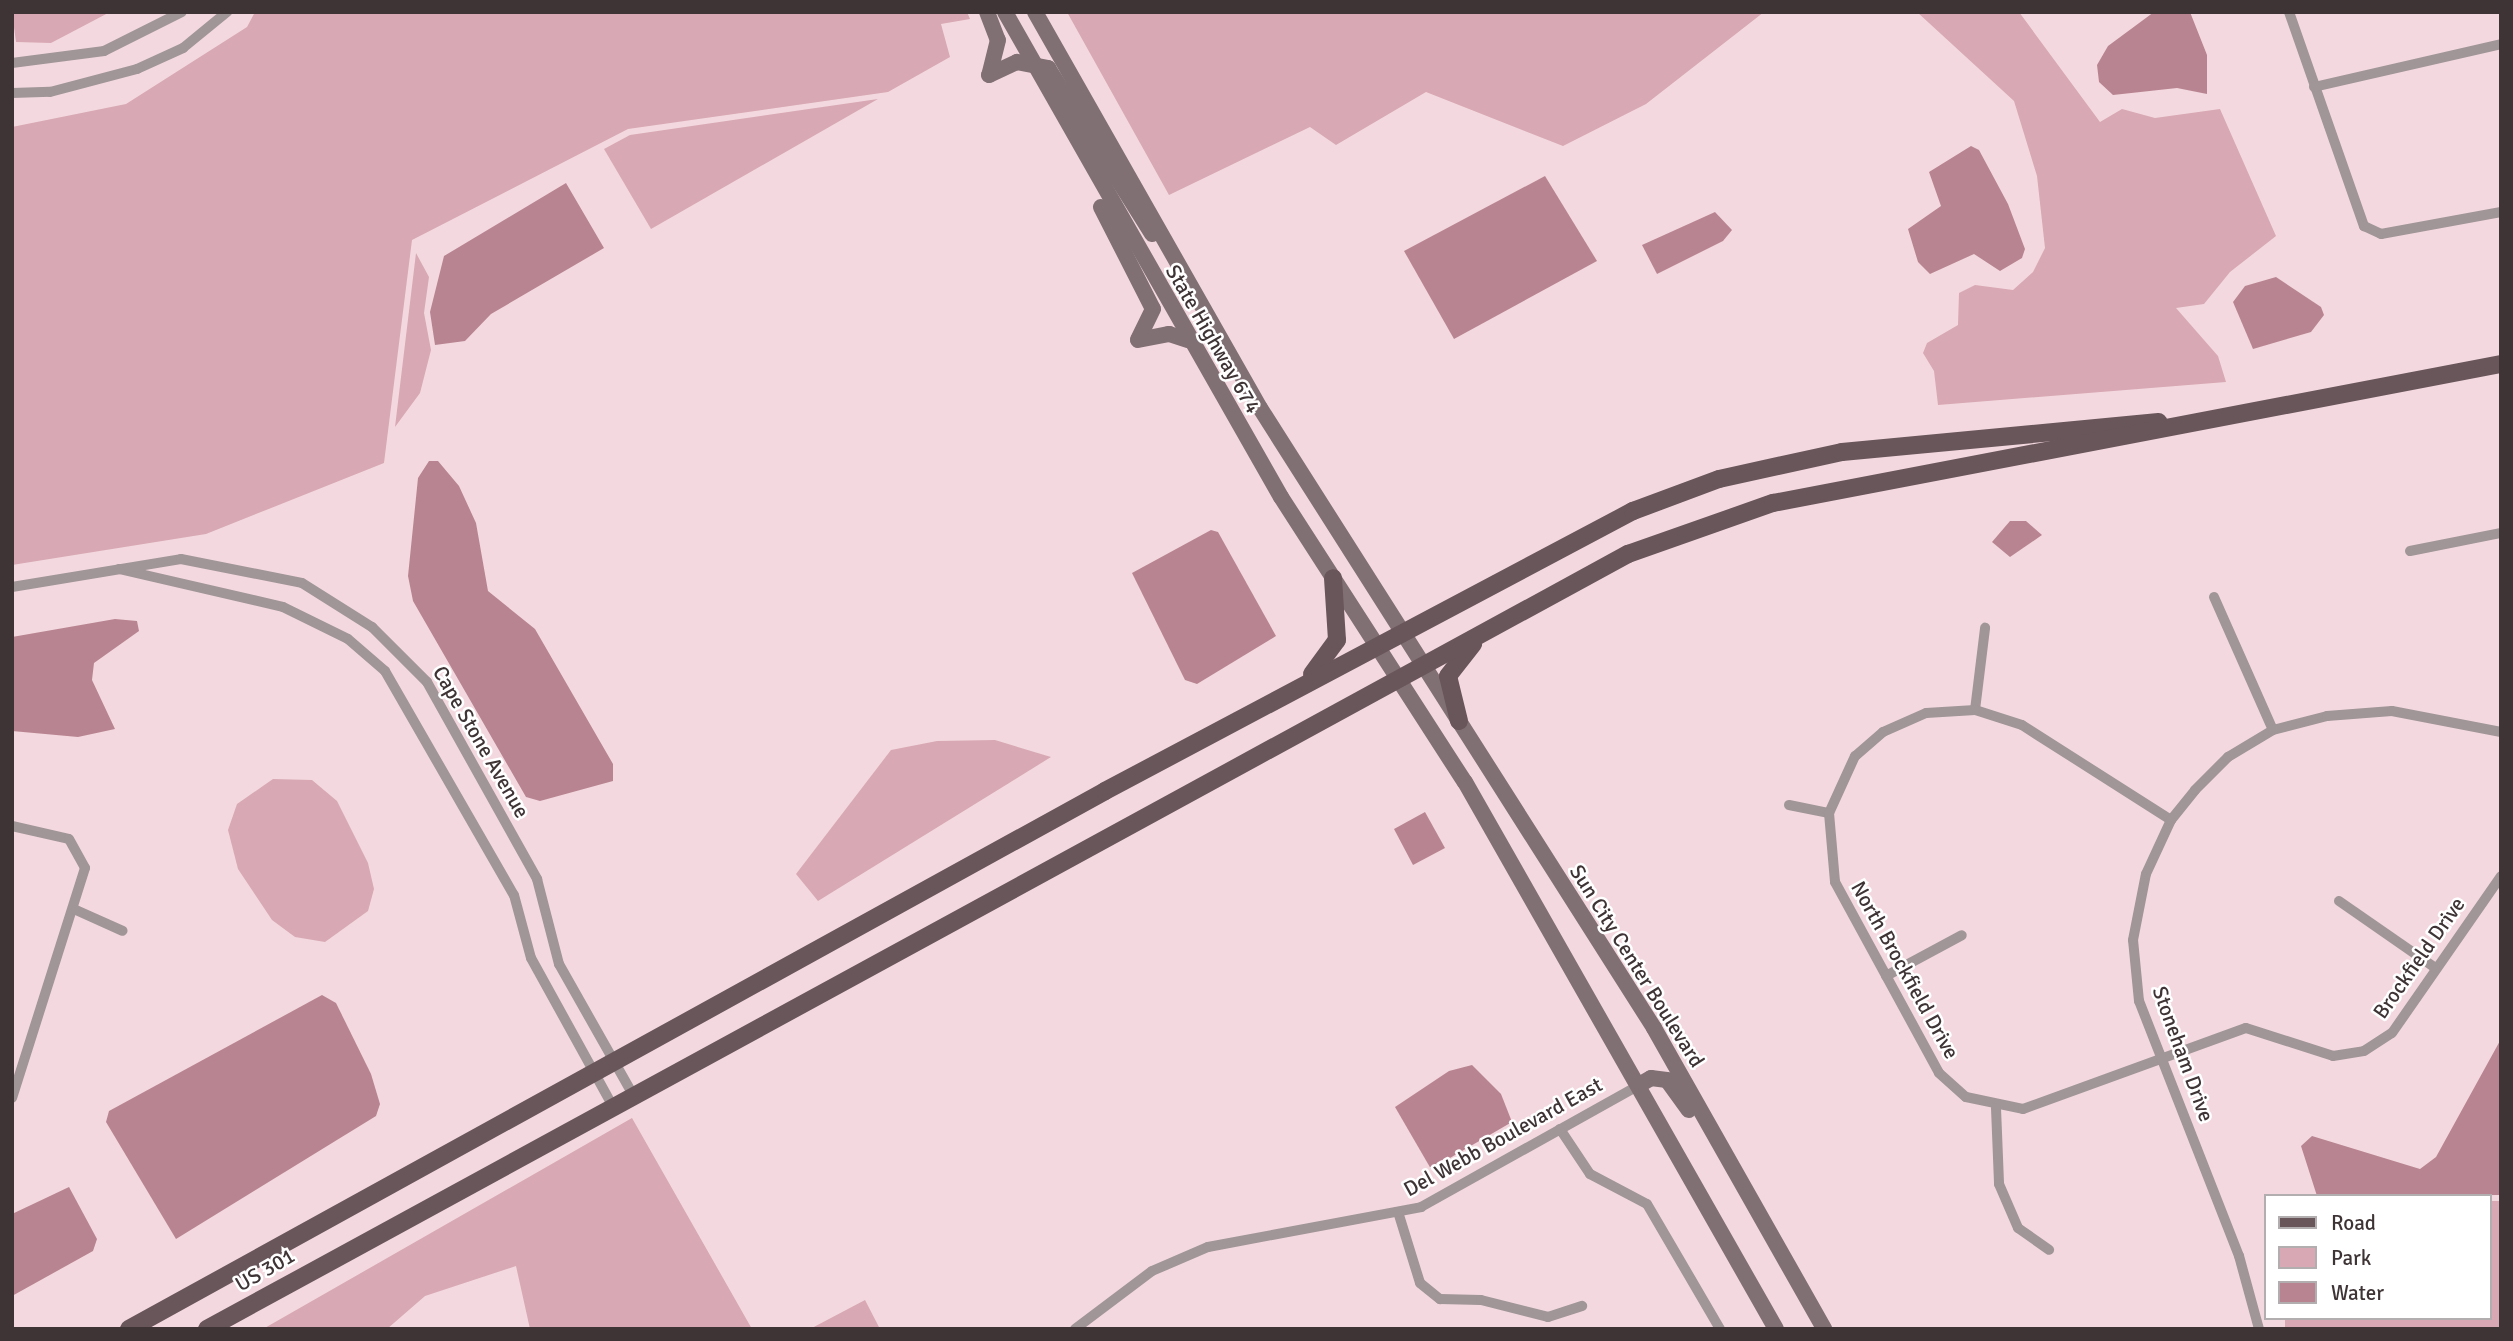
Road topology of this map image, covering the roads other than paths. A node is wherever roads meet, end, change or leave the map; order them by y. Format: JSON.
{"nodes":[{"id":1,"x":182,"y":12,"type":"edge"},
{"id":2,"x":227,"y":12,"type":"edge"},
{"id":3,"x":987,"y":12,"type":"edge"},
{"id":4,"x":1005,"y":12,"type":"edge"},
{"id":5,"x":1035,"y":12,"type":"edge"},
{"id":6,"x":2289,"y":12,"type":"edge"},
{"id":7,"x":2501,"y":44,"type":"edge"},
{"id":8,"x":1032,"y":62,"type":"junction"},
{"id":9,"x":12,"y":63,"type":"edge"},
{"id":10,"x":989,"y":75,"type":"junction"},
{"id":11,"x":1045,"y":85,"type":"junction"},
{"id":12,"x":2314,"y":87,"type":"junction"},
{"id":13,"x":12,"y":93,"type":"edge"},
{"id":14,"x":1089,"y":164,"type":"junction"},
{"id":15,"x":2501,"y":212,"type":"edge"},
{"id":16,"x":1171,"y":253,"type":"junction"},
{"id":17,"x":1188,"y":340,"type":"junction"},
{"id":18,"x":2501,"y":364,"type":"edge"},
{"id":19,"x":2229,"y":416,"type":"junction"},
{"id":20,"x":2501,"y":533,"type":"edge"},
{"id":21,"x":2410,"y":551,"type":"dead end"},
{"id":22,"x":119,"y":569,"type":"junction"},
{"id":23,"x":1333,"y":578,"type":"junction"},
{"id":24,"x":12,"y":587,"type":"edge"},
{"id":25,"x":2214,"y":597,"type":"dead end"},
{"id":26,"x":1984,"y":628,"type":"dead end"},
{"id":27,"x":1487,"y":630,"type":"junction"},
{"id":28,"x":1402,"y":634,"type":"junction"},
{"id":29,"x":1376,"y":647,"type":"junction"},
{"id":30,"x":1422,"y":666,"type":"junction"},
{"id":31,"x":1398,"y":679,"type":"junction"},
{"id":32,"x":1301,"y":685,"type":"junction"},
{"id":33,"x":1975,"y":710,"type":"junction"},
{"id":34,"x":1459,"y":721,"type":"junction"},
{"id":35,"x":2273,"y":730,"type":"junction"},
{"id":36,"x":2501,"y":732,"type":"edge"},
{"id":37,"x":1789,"y":805,"type":"dead end"},
{"id":38,"x":1829,"y":813,"type":"junction"},
{"id":39,"x":2171,"y":820,"type":"junction"},
{"id":40,"x":12,"y":826,"type":"edge"},
{"id":41,"x":2501,"y":876,"type":"edge"},
{"id":42,"x":2339,"y":901,"type":"dead end"},
{"id":43,"x":76,"y":910,"type":"junction"},
{"id":44,"x":122,"y":931,"type":"dead end"},
{"id":45,"x":1962,"y":935,"type":"dead end"},
{"id":46,"x":2434,"y":967,"type":"junction"},
{"id":47,"x":1886,"y":976,"type":"junction"},
{"id":48,"x":2161,"y":1055,"type":"junction"},
{"id":49,"x":614,"y":1061,"type":"junction"},
{"id":50,"x":593,"y":1072,"type":"junction"},
{"id":51,"x":1639,"y":1085,"type":"junction"},
{"id":52,"x":633,"y":1095,"type":"junction"},
{"id":53,"x":12,"y":1098,"type":"edge"},
{"id":54,"x":612,"y":1105,"type":"junction"},
{"id":55,"x":1996,"y":1108,"type":"junction"},
{"id":56,"x":1560,"y":1129,"type":"junction"},
{"id":57,"x":1399,"y":1215,"type":"junction"},
{"id":58,"x":2049,"y":1250,"type":"dead end"},
{"id":59,"x":1784,"y":1258,"type":"junction"},
{"id":60,"x":1582,"y":1306,"type":"dead end"},
{"id":61,"x":129,"y":1329,"type":"edge"},
{"id":62,"x":207,"y":1329,"type":"edge"},
{"id":63,"x":1075,"y":1329,"type":"edge"},
{"id":64,"x":1720,"y":1329,"type":"edge"},
{"id":65,"x":1776,"y":1329,"type":"edge"},
{"id":66,"x":1824,"y":1329,"type":"edge"},
{"id":67,"x":2259,"y":1329,"type":"edge"}],
"edges":[{"from":1,"to":9,"type":"street"},
{"from":2,"to":13,"type":"street"},
{"from":3,"to":10,"type":"main road"},
{"from":4,"to":8,"type":"main road","name":"State Highway 674"},
{"from":5,"to":16,"type":"main road","name":"State Highway 674"},
{"from":6,"to":12,"type":"street"},
{"from":7,"to":12,"type":"street"},
{"from":8,"to":10,"type":"main road"},
{"from":8,"to":11,"type":"main road","name":"State Highway 674"},
{"from":8,"to":16,"type":"main road"},
{"from":10,"to":11,"type":"main road"},
{"from":11,"to":14,"type":"main road","name":"State Highway 674"},
{"from":12,"to":15,"type":"street"},
{"from":14,"to":17,"type":"main road","name":"State Highway 674"},
{"from":14,"to":17,"type":"main road"},
{"from":16,"to":28,"type":"main road","name":"State Highway 674"},
{"from":17,"to":23,"type":"main road","name":"State Highway 674"},
{"from":18,"to":19,"type":"main road","number":"US 301"},
{"from":19,"to":27,"type":"main road","number":"US 301"},
{"from":19,"to":28,"type":"main road","number":"US 301"},
{"from":20,"to":21,"type":"street"},
{"from":22,"to":24,"type":"street","name":"Cape Stone Avenue"},
{"from":22,"to":49,"type":"street","name":"Cape Stone Avenue"},
{"from":22,"to":50,"type":"street","name":"Cape Stone Avenue"},
{"from":23,"to":29,"type":"main road","name":"State Highway 674"},
{"from":23,"to":32,"type":"main road"},
{"from":25,"to":35,"type":"street"},
{"from":26,"to":33,"type":"street"},
{"from":27,"to":30,"type":"main road","number":"US 301"},
{"from":27,"to":34,"type":"main road"},
{"from":28,"to":29,"type":"main road","number":"US 301"},
{"from":28,"to":30,"type":"main road","name":"Sun City Center Boulevard"},
{"from":29,"to":31,"type":"main road","name":"State Highway 674"},
{"from":29,"to":32,"type":"main road","number":"US 301"},
{"from":30,"to":31,"type":"main road","number":"US 301"},
{"from":30,"to":34,"type":"main road","name":"Sun City Center Boulevard"},
{"from":31,"to":51,"type":"main road"},
{"from":31,"to":52,"type":"main road","number":"US 301"},
{"from":32,"to":49,"type":"main road","number":"US 301"},
{"from":33,"to":38,"type":"street","name":"North Brockfield Drive"},
{"from":33,"to":39,"type":"street","name":"North Brockfield Drive"},
{"from":34,"to":59,"type":"main road","name":"Sun City Center Boulevard"},
{"from":35,"to":36,"type":"street","name":"Stoneham Drive"},
{"from":35,"to":39,"type":"street","name":"Stoneham Drive"},
{"from":37,"to":38,"type":"street"},
{"from":38,"to":47,"type":"street","name":"North Brockfield Drive"},
{"from":39,"to":48,"type":"street","name":"Stoneham Drive"},
{"from":40,"to":43,"type":"street"},
{"from":41,"to":46,"type":"street","name":"Brockfield Drive"},
{"from":42,"to":46,"type":"street"},
{"from":43,"to":44,"type":"street"},
{"from":43,"to":53,"type":"street"},
{"from":45,"to":47,"type":"street"},
{"from":46,"to":48,"type":"street","name":"Brockfield Drive"},
{"from":47,"to":55,"type":"street","name":"North Brockfield Drive"},
{"from":48,"to":55,"type":"street","name":"North Brockfield Drive"},
{"from":48,"to":67,"type":"street","name":"Stoneham Drive"},
{"from":49,"to":50,"type":"main road","number":"US 301"},
{"from":49,"to":52,"type":"street","name":"Cape Stone Avenue"},
{"from":50,"to":54,"type":"street","name":"Cape Stone Avenue"},
{"from":50,"to":61,"type":"main road","number":"US 301"},
{"from":51,"to":56,"type":"street","name":"Del Webb Boulevard East"},
{"from":51,"to":59,"type":"main road"},
{"from":51,"to":65,"type":"main road"},
{"from":52,"to":54,"type":"main road","number":"US 301"},
{"from":54,"to":62,"type":"main road","name":"US 301","number":"US 301"},
{"from":55,"to":58,"type":"street"},
{"from":56,"to":57,"type":"street","name":"Del Webb Boulevard East"},
{"from":56,"to":64,"type":"street"},
{"from":57,"to":60,"type":"street"},
{"from":57,"to":63,"type":"street","name":"Del Webb Boulevard East"},
{"from":59,"to":66,"type":"main road","name":"Sun City Center Boulevard"}]}
